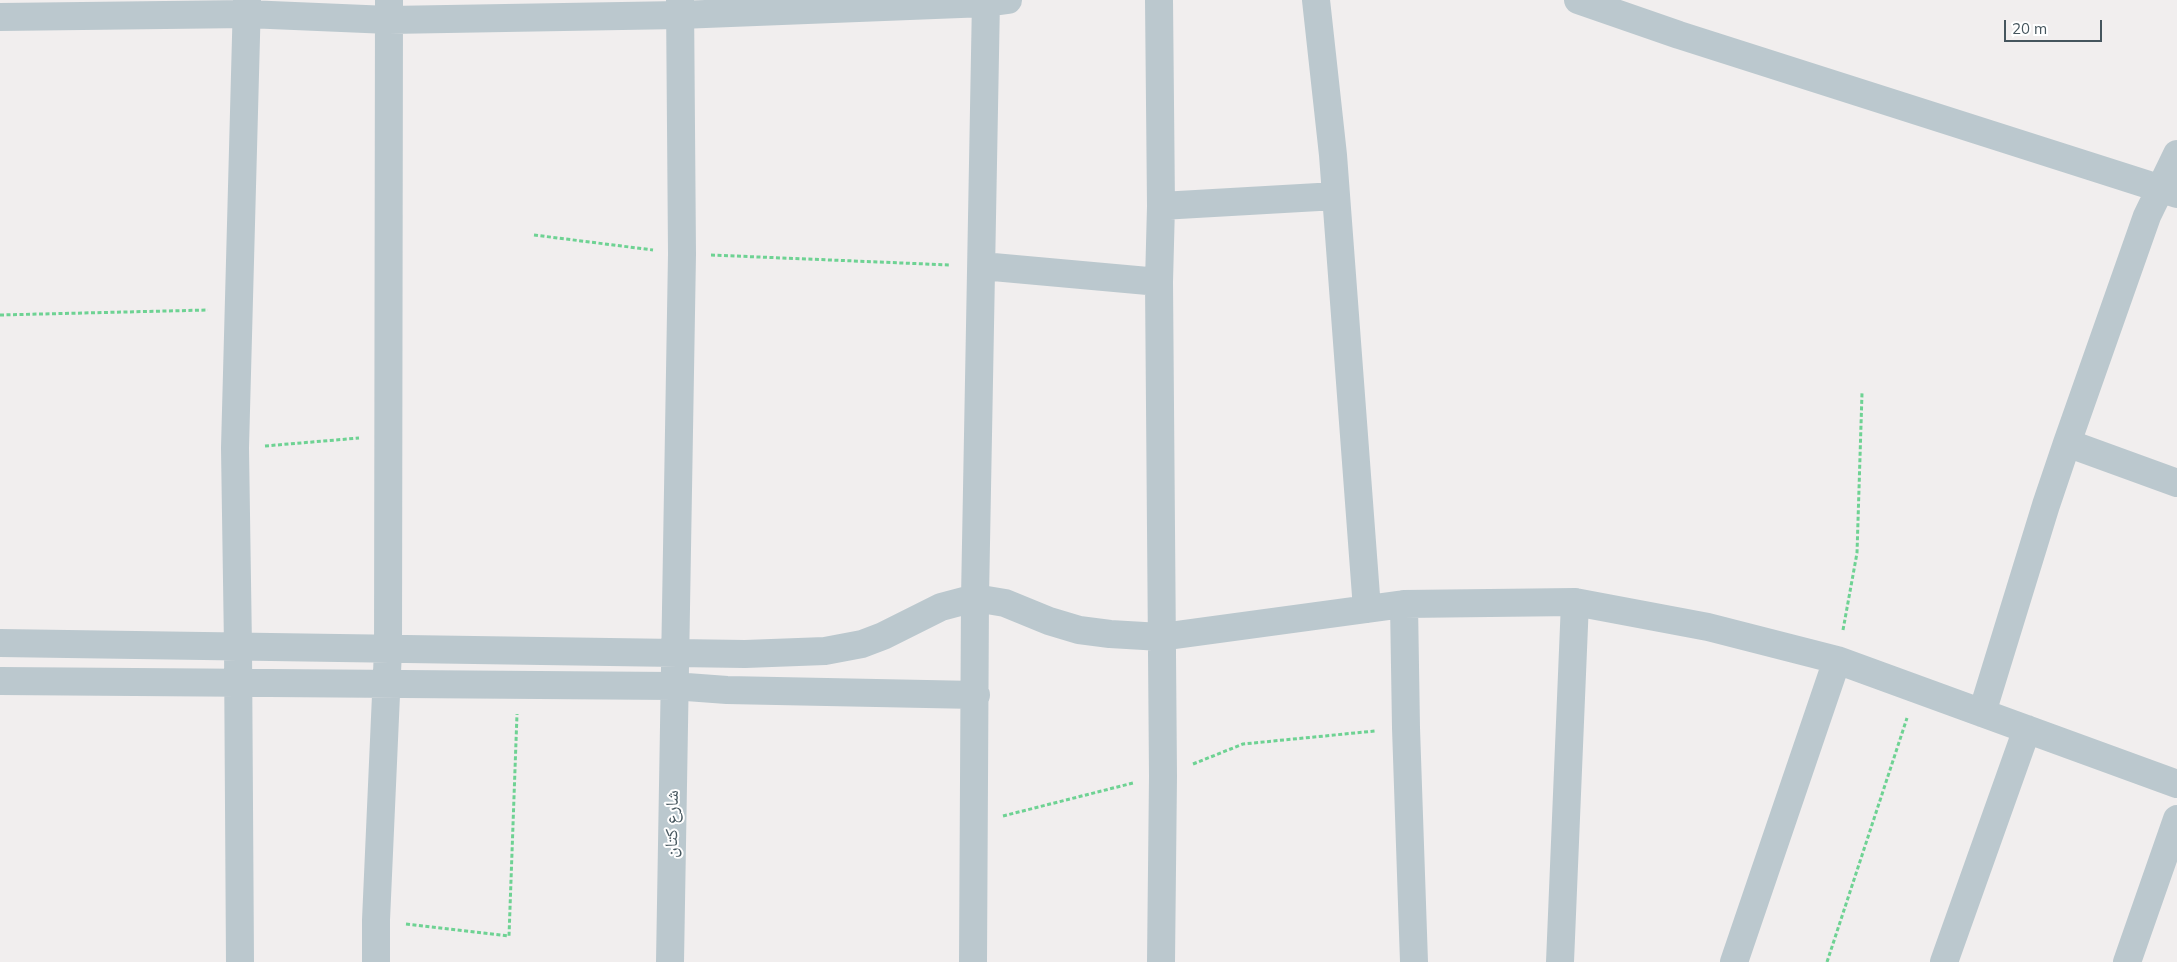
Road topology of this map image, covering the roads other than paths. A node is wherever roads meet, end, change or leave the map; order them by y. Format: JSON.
{"nodes":[{"id":1,"x":1160,"y":0,"type":"edge"},
{"id":2,"x":1316,"y":0,"type":"edge"},
{"id":3,"x":1578,"y":0,"type":"edge"},
{"id":4,"x":994,"y":1,"type":"edge"},
{"id":5,"x":247,"y":7,"type":"edge"},
{"id":6,"x":680,"y":7,"type":"edge"},
{"id":7,"x":389,"y":10,"type":"edge"},
{"id":8,"x":0,"y":17,"type":"edge"},
{"id":9,"x":2177,"y":154,"type":"edge"},
{"id":10,"x":2168,"y":191,"type":"edge"},
{"id":11,"x":1336,"y":196,"type":"junction"},
{"id":12,"x":1161,"y":206,"type":"junction"},
{"id":13,"x":982,"y":266,"type":"junction"},
{"id":14,"x":1159,"y":282,"type":"junction"},
{"id":15,"x":2067,"y":443,"type":"junction"},
{"id":16,"x":2177,"y":483,"type":"edge"},
{"id":17,"x":975,"y":598,"type":"junction"},
{"id":18,"x":1575,"y":602,"type":"junction"},
{"id":19,"x":1404,"y":604,"type":"junction"},
{"id":20,"x":1367,"y":609,"type":"junction"},
{"id":21,"x":1162,"y":637,"type":"junction"},
{"id":22,"x":0,"y":643,"type":"edge"},
{"id":23,"x":238,"y":647,"type":"junction"},
{"id":24,"x":388,"y":650,"type":"junction"},
{"id":25,"x":675,"y":653,"type":"junction"},
{"id":26,"x":1837,"y":660,"type":"junction"},
{"id":27,"x":0,"y":682,"type":"edge"},
{"id":28,"x":238,"y":684,"type":"junction"},
{"id":29,"x":386,"y":684,"type":"junction"},
{"id":30,"x":673,"y":686,"type":"junction"},
{"id":31,"x":976,"y":695,"type":"junction"},
{"id":32,"x":1982,"y":713,"type":"junction"},
{"id":33,"x":2027,"y":729,"type":"junction"},
{"id":34,"x":2177,"y":784,"type":"edge"},
{"id":35,"x":2177,"y":819,"type":"edge"},
{"id":36,"x":240,"y":962,"type":"edge"},
{"id":37,"x":376,"y":962,"type":"edge"},
{"id":38,"x":670,"y":962,"type":"edge"},
{"id":39,"x":973,"y":962,"type":"edge"},
{"id":40,"x":1160,"y":962,"type":"edge"},
{"id":41,"x":1414,"y":962,"type":"edge"},
{"id":42,"x":1560,"y":962,"type":"edge"},
{"id":43,"x":1734,"y":962,"type":"edge"},
{"id":44,"x":1944,"y":962,"type":"edge"},
{"id":45,"x":2127,"y":962,"type":"edge"}],
"edges":[{"from":1,"to":12,"type":"street"},
{"from":2,"to":11,"type":"street"},
{"from":3,"to":10,"type":"street"},
{"from":4,"to":6,"type":"street"},
{"from":4,"to":13,"type":"street"},
{"from":5,"to":7,"type":"street"},
{"from":5,"to":8,"type":"street"},
{"from":5,"to":23,"type":"street"},
{"from":6,"to":7,"type":"street"},
{"from":6,"to":25,"type":"street","name":"شارع كتان"},
{"from":7,"to":24,"type":"street"},
{"from":9,"to":10,"type":"street"},
{"from":10,"to":15,"type":"street"},
{"from":11,"to":12,"type":"street"},
{"from":11,"to":20,"type":"street"},
{"from":12,"to":14,"type":"street"},
{"from":13,"to":14,"type":"street"},
{"from":13,"to":17,"type":"street"},
{"from":14,"to":21,"type":"street"},
{"from":15,"to":16,"type":"street"},
{"from":15,"to":32,"type":"street"},
{"from":17,"to":21,"type":"street"},
{"from":17,"to":25,"type":"street"},
{"from":17,"to":31,"type":"street"},
{"from":18,"to":19,"type":"street"},
{"from":18,"to":26,"type":"street"},
{"from":18,"to":42,"type":"street"},
{"from":19,"to":20,"type":"street"},
{"from":19,"to":41,"type":"street"},
{"from":20,"to":21,"type":"street"},
{"from":21,"to":40,"type":"street"},
{"from":22,"to":23,"type":"street"},
{"from":23,"to":24,"type":"street"},
{"from":23,"to":28,"type":"street"},
{"from":24,"to":25,"type":"street"},
{"from":24,"to":29,"type":"street"},
{"from":25,"to":30,"type":"street","name":"شارع كتان"},
{"from":26,"to":32,"type":"street"},
{"from":26,"to":43,"type":"street"},
{"from":27,"to":28,"type":"street"},
{"from":28,"to":29,"type":"street"},
{"from":28,"to":36,"type":"street"},
{"from":29,"to":30,"type":"street"},
{"from":29,"to":37,"type":"street"},
{"from":30,"to":31,"type":"street"},
{"from":30,"to":38,"type":"street","name":"شارع كتان"},
{"from":31,"to":39,"type":"street"},
{"from":32,"to":33,"type":"street"},
{"from":33,"to":34,"type":"street"},
{"from":33,"to":44,"type":"street"},
{"from":35,"to":45,"type":"street"}]}
